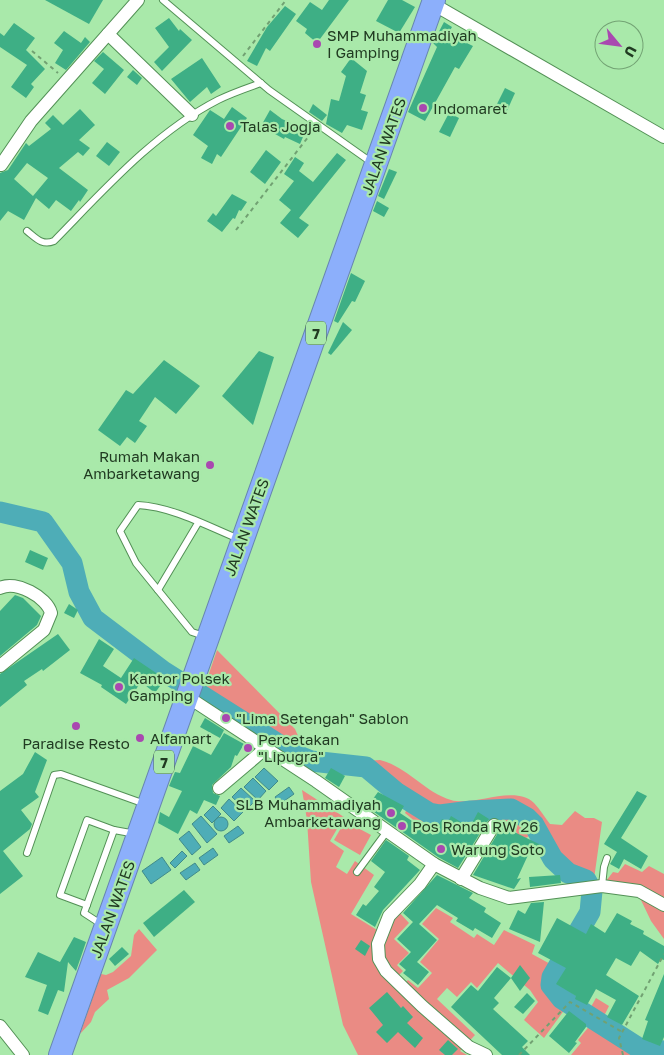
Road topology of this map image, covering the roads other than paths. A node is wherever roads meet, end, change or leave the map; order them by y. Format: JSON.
{"nodes":[{"id":1,"x":138,"y":0,"type":"edge"},
{"id":2,"x":163,"y":0,"type":"edge"},
{"id":3,"x":433,"y":2,"type":"edge"},
{"id":4,"x":108,"y":34,"type":"junction"},
{"id":5,"x":261,"y":83,"type":"junction"},
{"id":6,"x":192,"y":115,"type":"junction"},
{"id":7,"x":664,"y":137,"type":"edge"},
{"id":8,"x":375,"y":164,"type":"junction"},
{"id":9,"x":1,"y":165,"type":"edge"},
{"id":10,"x":27,"y":231,"type":"dead end"},
{"id":11,"x":198,"y":523,"type":"junction"},
{"id":12,"x":241,"y":540,"type":"junction"},
{"id":13,"x":0,"y":588,"type":"edge"},
{"id":14,"x":158,"y":590,"type":"junction"},
{"id":15,"x":207,"y":637,"type":"junction"},
{"id":16,"x":0,"y":666,"type":"edge"},
{"id":17,"x":187,"y":694,"type":"junction"},
{"id":18,"x":266,"y":748,"type":"junction"},
{"id":19,"x":219,"y":788,"type":"dead end"},
{"id":20,"x":149,"y":805,"type":"junction"},
{"id":21,"x":494,"y":825,"type":"dead end"},
{"id":22,"x":114,"y":830,"type":"junction"},
{"id":23,"x":388,"y":830,"type":"junction"},
{"id":24,"x":138,"y":834,"type":"junction"},
{"id":25,"x":28,"y":853,"type":"dead end"},
{"id":26,"x":607,"y":858,"type":"dead end"},
{"id":27,"x":434,"y":864,"type":"junction"},
{"id":28,"x":357,"y":872,"type":"dead end"},
{"id":29,"x":461,"y":879,"type":"junction"},
{"id":30,"x":601,"y":883,"type":"junction"},
{"id":31,"x":87,"y":905,"type":"junction"},
{"id":32,"x":664,"y":905,"type":"edge"},
{"id":33,"x":106,"y":927,"type":"junction"},
{"id":34,"x":0,"y":1026,"type":"edge"},
{"id":35,"x":465,"y":1051,"type":"edge"},
{"id":36,"x":23,"y":1055,"type":"edge"},
{"id":37,"x":60,"y":1055,"type":"edge"},
{"id":38,"x":486,"y":1055,"type":"edge"}],
"edges":[{"from":1,"to":4,"type":"street"},
{"from":2,"to":5,"type":"lane"},
{"from":3,"to":7,"type":"street"},
{"from":3,"to":8,"type":"highway","name":"JALAN WATES","number":"7"},
{"from":4,"to":6,"type":"street"},
{"from":4,"to":9,"type":"street"},
{"from":5,"to":6,"type":"lane"},
{"from":5,"to":8,"type":"lane"},
{"from":6,"to":10,"type":"lane"},
{"from":8,"to":12,"type":"highway","name":"JALAN WATES","number":"7"},
{"from":11,"to":12,"type":"lane"},
{"from":11,"to":14,"type":"lane"},
{"from":11,"to":14,"type":"lane"},
{"from":12,"to":15,"type":"highway","name":"JALAN WATES","number":"7"},
{"from":13,"to":16,"type":"street"},
{"from":14,"to":15,"type":"lane"},
{"from":15,"to":17,"type":"highway","name":"JALAN WATES","number":"7"},
{"from":17,"to":18,"type":"street"},
{"from":17,"to":20,"type":"highway","name":"JALAN WATES","number":"7"},
{"from":18,"to":19,"type":"street"},
{"from":18,"to":23,"type":"street"},
{"from":20,"to":24,"type":"highway","name":"JALAN WATES","number":"7"},
{"from":20,"to":25,"type":"lane"},
{"from":21,"to":29,"type":"street"},
{"from":22,"to":24,"type":"lane"},
{"from":22,"to":31,"type":"lane"},
{"from":22,"to":31,"type":"lane"},
{"from":23,"to":27,"type":"street"},
{"from":23,"to":28,"type":"lane"},
{"from":24,"to":33,"type":"highway","name":"JALAN WATES","number":"7"},
{"from":26,"to":30,"type":"lane"},
{"from":27,"to":29,"type":"street"},
{"from":27,"to":35,"type":"street"},
{"from":29,"to":30,"type":"street"},
{"from":30,"to":32,"type":"street"},
{"from":31,"to":33,"type":"lane"},
{"from":33,"to":37,"type":"highway","name":"JALAN WATES","number":"7"},
{"from":34,"to":36,"type":"street"},
{"from":35,"to":38,"type":"street"}]}
